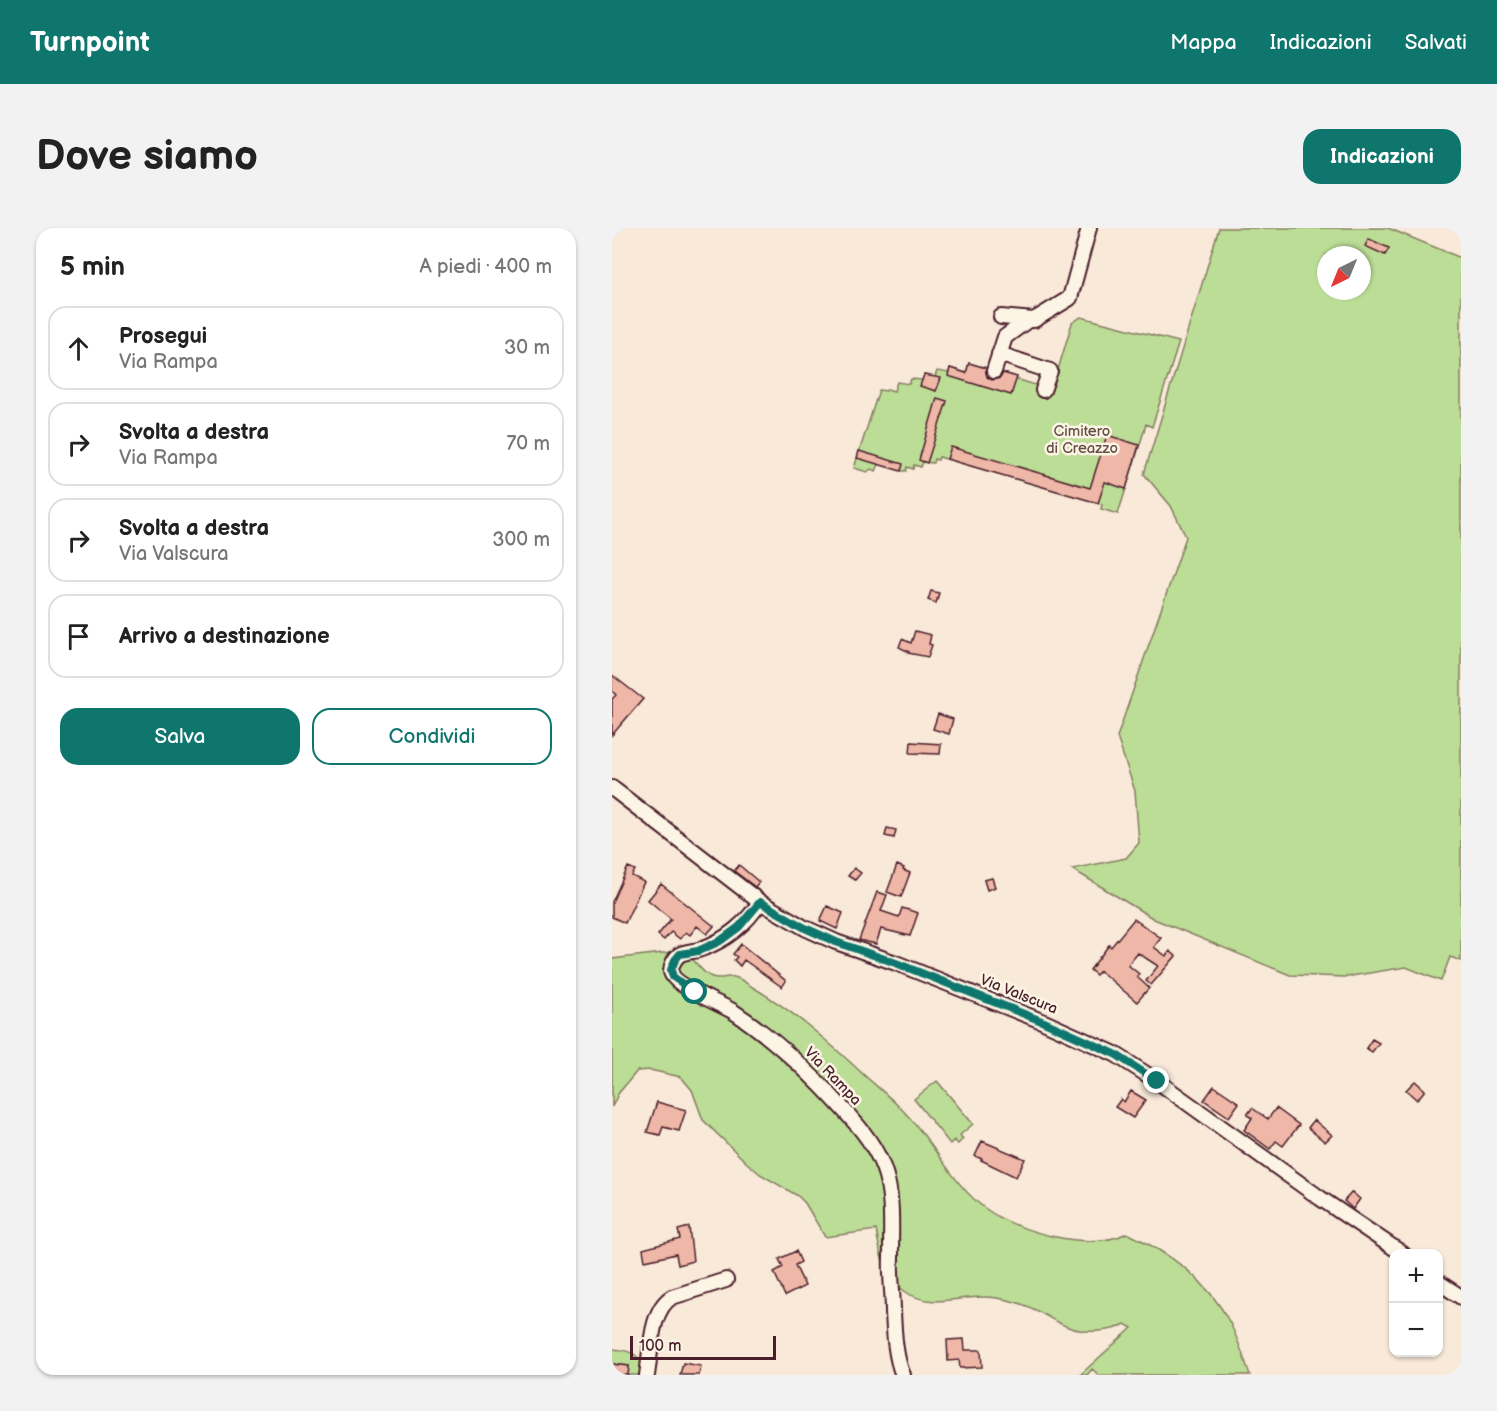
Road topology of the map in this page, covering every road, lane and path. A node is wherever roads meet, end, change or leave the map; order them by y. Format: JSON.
{"nodes":[{"id":1,"x":1089,"y":228,"type":"edge"},
{"id":2,"x":1001,"y":317,"type":"dead end"},
{"id":3,"x":1028,"y":320,"type":"junction"},
{"id":4,"x":999,"y":354,"type":"junction"},
{"id":5,"x":994,"y":370,"type":"dead end"},
{"id":6,"x":1043,"y":390,"type":"dead end"},
{"id":7,"x":612,"y":788,"type":"edge"},
{"id":8,"x":760,"y":902,"type":"junction"},
{"id":9,"x":1396,"y":1249,"type":"edge"},
{"id":10,"x":726,"y":1281,"type":"dead end"},
{"id":11,"x":1443,"y":1285,"type":"edge"},
{"id":12,"x":1461,"y":1297,"type":"edge"},
{"id":13,"x":647,"y":1375,"type":"edge"},
{"id":14,"x":903,"y":1375,"type":"edge"}],
"edges":[{"from":1,"to":3,"type":"street"},
{"from":2,"to":3,"type":"street"},
{"from":3,"to":4,"type":"street"},
{"from":4,"to":5,"type":"street"},
{"from":4,"to":6,"type":"street"},
{"from":7,"to":8,"type":"street","name":"Via Valscura"},
{"from":8,"to":9,"type":"street","name":"Via Valscura"},
{"from":8,"to":14,"type":"street","name":"Via Rampa"},
{"from":10,"to":13,"type":"street"},
{"from":11,"to":12,"type":"street"}]}
